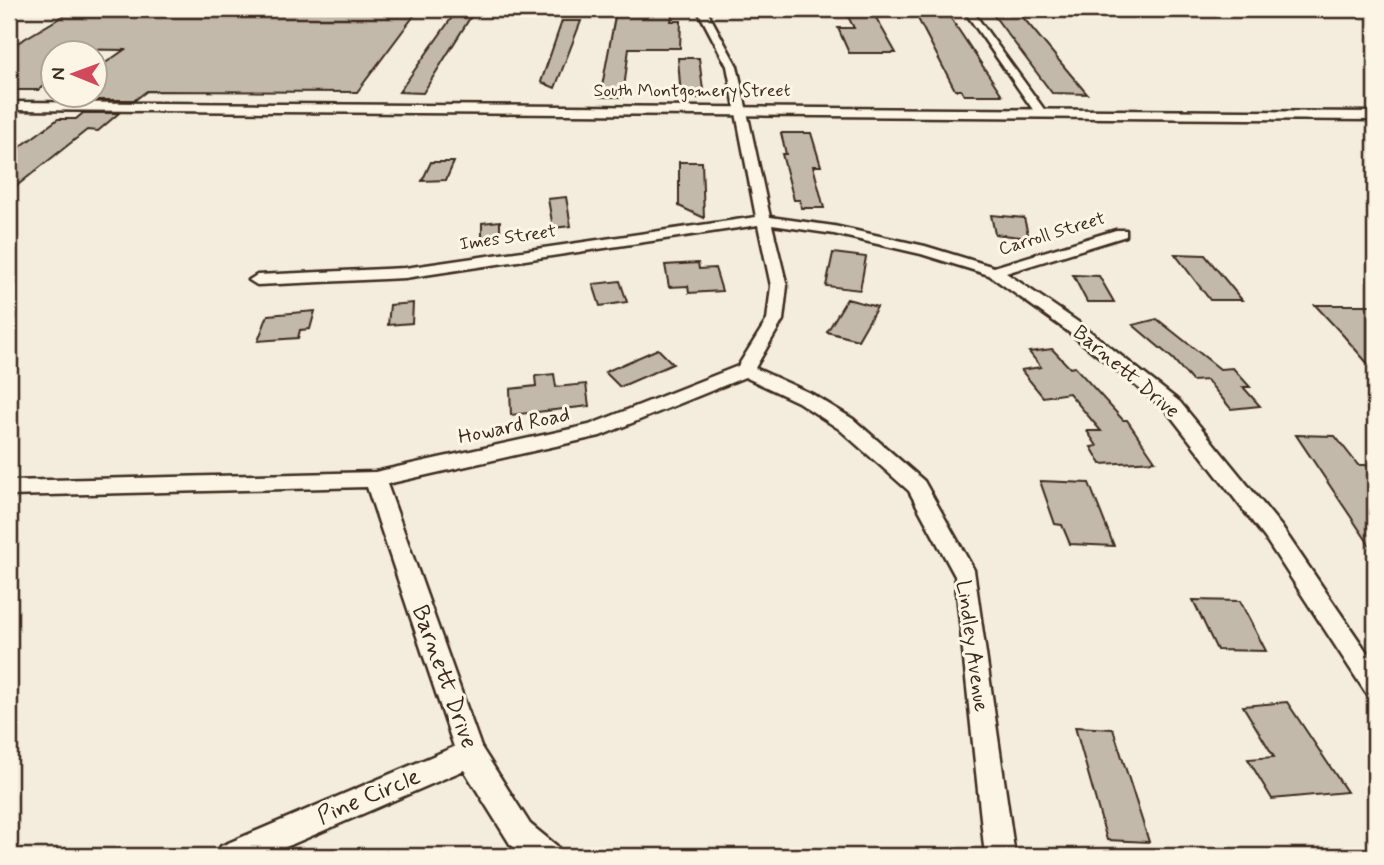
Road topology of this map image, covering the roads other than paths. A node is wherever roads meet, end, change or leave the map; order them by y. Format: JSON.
{"nodes":[{"id":1,"x":702,"y":9,"type":"edge"},
{"id":2,"x":967,"y":9,"type":"edge"},
{"id":3,"x":9,"y":107,"type":"edge"},
{"id":4,"x":739,"y":110,"type":"junction"},
{"id":5,"x":1040,"y":112,"type":"junction"},
{"id":6,"x":1375,"y":116,"type":"edge"},
{"id":7,"x":764,"y":220,"type":"junction"},
{"id":8,"x":1121,"y":233,"type":"dead end"},
{"id":9,"x":994,"y":272,"type":"junction"},
{"id":10,"x":257,"y":280,"type":"dead end"},
{"id":11,"x":745,"y":370,"type":"junction"},
{"id":12,"x":375,"y":479,"type":"junction"},
{"id":13,"x":9,"y":488,"type":"edge"},
{"id":14,"x":1375,"y":685,"type":"edge"},
{"id":15,"x":470,"y":754,"type":"junction"},
{"id":16,"x":231,"y":856,"type":"edge"},
{"id":17,"x":547,"y":856,"type":"edge"},
{"id":18,"x":1000,"y":856,"type":"edge"}],
"edges":[{"from":1,"to":4,"type":"street"},
{"from":2,"to":5,"type":"street"},
{"from":3,"to":4,"type":"street","name":"South Montgomery Street"},
{"from":4,"to":5,"type":"street","name":"South Montgomery Street"},
{"from":4,"to":7,"type":"street"},
{"from":5,"to":6,"type":"street","name":"South Montgomery Street"},
{"from":7,"to":9,"type":"street","name":"Barnett Drive"},
{"from":7,"to":10,"type":"street","name":"Imes Street"},
{"from":7,"to":11,"type":"street"},
{"from":8,"to":9,"type":"street","name":"Carroll Street"},
{"from":9,"to":14,"type":"street","name":"Barnett Drive"},
{"from":11,"to":12,"type":"street","name":"Howard Road"},
{"from":11,"to":18,"type":"street","name":"Lindley Avenue"},
{"from":12,"to":13,"type":"street","name":"Howard Road"},
{"from":12,"to":15,"type":"street","name":"Barnett Drive"},
{"from":15,"to":16,"type":"street","name":"Pine Circle"},
{"from":15,"to":17,"type":"street","name":"Barnett Drive"}]}
